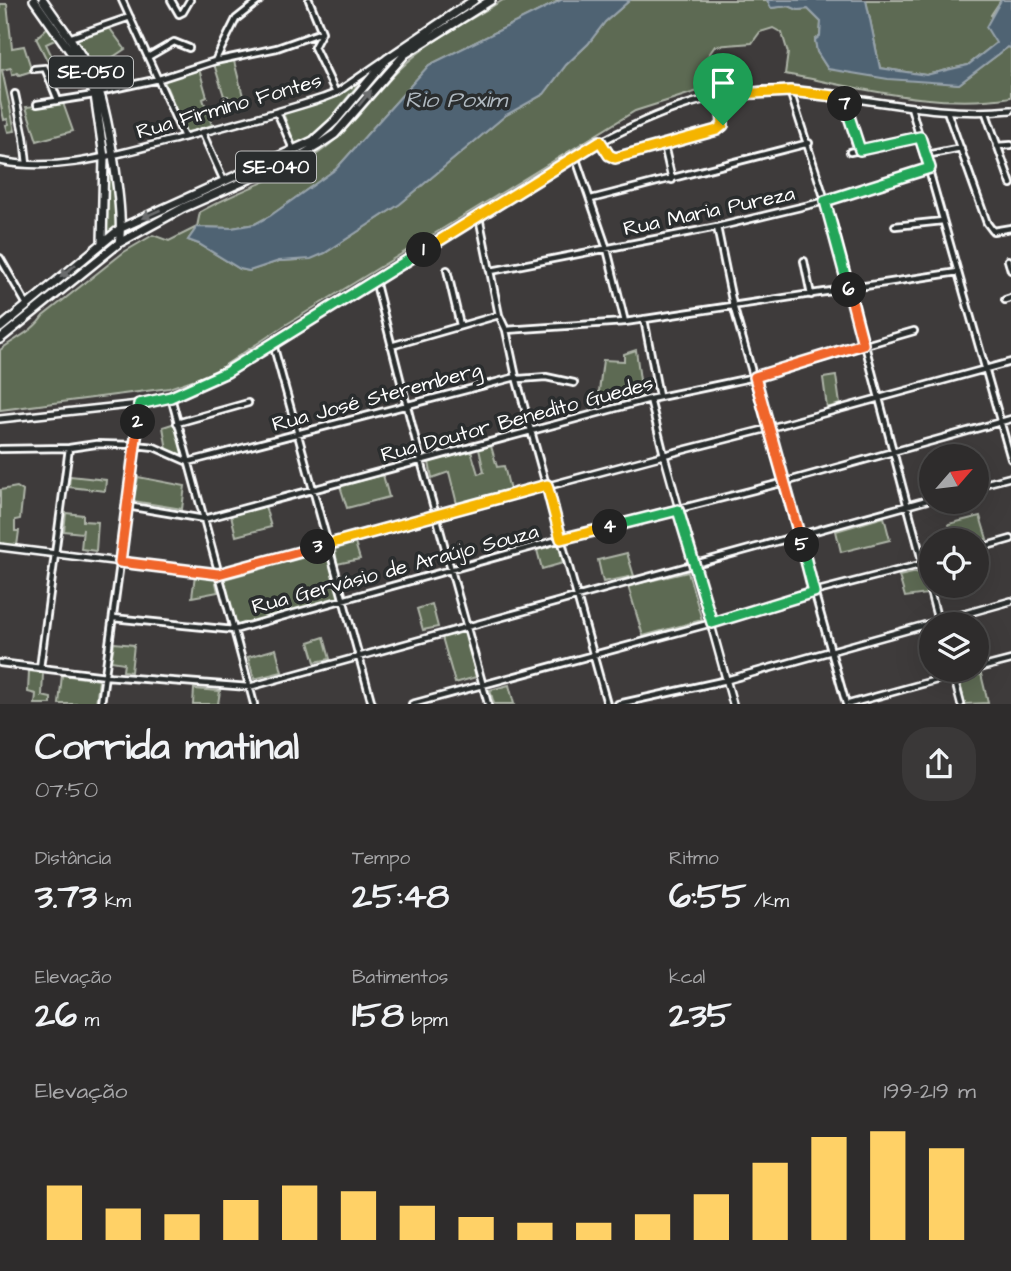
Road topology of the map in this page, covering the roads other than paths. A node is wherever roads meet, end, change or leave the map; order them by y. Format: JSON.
{"nodes":[{"id":1,"x":34,"y":0,"type":"edge"},
{"id":2,"x":46,"y":0,"type":"edge"},
{"id":3,"x":122,"y":0,"type":"edge"},
{"id":4,"x":171,"y":0,"type":"edge"},
{"id":5,"x":190,"y":0,"type":"edge"},
{"id":6,"x":260,"y":0,"type":"edge"},
{"id":7,"x":309,"y":0,"type":"edge"},
{"id":8,"x":474,"y":0,"type":"edge"},
{"id":9,"x":491,"y":0,"type":"edge"},
{"id":10,"x":130,"y":17,"type":"junction"},
{"id":11,"x":322,"y":32,"type":"junction"},
{"id":12,"x":308,"y":37,"type":"junction"},
{"id":13,"x":68,"y":38,"type":"junction"},
{"id":14,"x":314,"y":47,"type":"junction"},
{"id":15,"x":189,"y":48,"type":"dead end"},
{"id":16,"x":148,"y":57,"type":"junction"},
{"id":17,"x":387,"y":59,"type":"junction"},
{"id":18,"x":215,"y":61,"type":"junction"},
{"id":19,"x":34,"y":69,"type":"dead end"},
{"id":20,"x":159,"y":79,"type":"junction"},
{"id":21,"x":790,"y":91,"type":"junction"},
{"id":22,"x":97,"y":93,"type":"junction"},
{"id":23,"x":336,"y":93,"type":"junction"},
{"id":24,"x":15,"y":94,"type":"dead end"},
{"id":25,"x":721,"y":95,"type":"junction"},
{"id":26,"x":843,"y":97,"type":"junction"},
{"id":27,"x":58,"y":100,"type":"junction"},
{"id":28,"x":37,"y":104,"type":"dead end"},
{"id":29,"x":911,"y":106,"type":"junction"},
{"id":30,"x":1011,"y":110,"type":"edge"},
{"id":31,"x":947,"y":111,"type":"junction"},
{"id":32,"x":277,"y":112,"type":"junction"},
{"id":33,"x":986,"y":113,"type":"junction"},
{"id":34,"x":202,"y":132,"type":"junction"},
{"id":35,"x":184,"y":137,"type":"junction"},
{"id":36,"x":920,"y":137,"type":"junction"},
{"id":37,"x":600,"y":141,"type":"junction"},
{"id":38,"x":808,"y":143,"type":"junction"},
{"id":39,"x":664,"y":145,"type":"junction"},
{"id":40,"x":1011,"y":145,"type":"edge"},
{"id":41,"x":997,"y":146,"type":"junction"},
{"id":42,"x":961,"y":148,"type":"junction"},
{"id":43,"x":860,"y":150,"type":"junction"},
{"id":44,"x":294,"y":151,"type":"junction"},
{"id":45,"x":850,"y":152,"type":"dead end"},
{"id":46,"x":926,"y":155,"type":"junction"},
{"id":47,"x":108,"y":156,"type":"junction"},
{"id":48,"x":575,"y":156,"type":"junction"},
{"id":49,"x":0,"y":161,"type":"edge"},
{"id":50,"x":27,"y":164,"type":"junction"},
{"id":51,"x":930,"y":168,"type":"junction"},
{"id":52,"x":672,"y":180,"type":"junction"},
{"id":53,"x":224,"y":181,"type":"junction"},
{"id":54,"x":1011,"y":184,"type":"edge"},
{"id":55,"x":591,"y":199,"type":"junction"},
{"id":56,"x":825,"y":201,"type":"junction"},
{"id":57,"x":479,"y":217,"type":"junction"},
{"id":58,"x":943,"y":221,"type":"junction"},
{"id":59,"x":716,"y":226,"type":"junction"},
{"id":60,"x":895,"y":226,"type":"dead end"},
{"id":61,"x":121,"y":228,"type":"junction"},
{"id":62,"x":1011,"y":228,"type":"edge"},
{"id":63,"x":102,"y":243,"type":"junction"},
{"id":64,"x":119,"y":243,"type":"junction"},
{"id":65,"x":110,"y":250,"type":"junction"},
{"id":66,"x":607,"y":250,"type":"junction"},
{"id":67,"x":0,"y":258,"type":"edge"},
{"id":68,"x":1008,"y":260,"type":"dead end"},
{"id":69,"x":804,"y":261,"type":"dead end"},
{"id":70,"x":447,"y":270,"type":"dead end"},
{"id":71,"x":1011,"y":270,"type":"edge"},
{"id":72,"x":491,"y":271,"type":"junction"},
{"id":73,"x":958,"y":272,"type":"junction"},
{"id":74,"x":375,"y":280,"type":"junction"},
{"id":75,"x":848,"y":290,"type":"junction"},
{"id":76,"x":811,"y":295,"type":"junction"},
{"id":77,"x":27,"y":305,"type":"junction"},
{"id":78,"x":733,"y":305,"type":"junction"},
{"id":79,"x":499,"y":315,"type":"junction"},
{"id":80,"x":644,"y":319,"type":"junction"},
{"id":81,"x":625,"y":322,"type":"junction"},
{"id":82,"x":460,"y":325,"type":"junction"},
{"id":83,"x":0,"y":327,"type":"edge"},
{"id":84,"x":506,"y":330,"type":"junction"},
{"id":85,"x":914,"y":331,"type":"dead end"},
{"id":86,"x":0,"y":339,"type":"edge"},
{"id":87,"x":273,"y":344,"type":"junction"},
{"id":88,"x":863,"y":344,"type":"junction"},
{"id":89,"x":391,"y":346,"type":"junction"},
{"id":90,"x":1011,"y":362,"type":"edge"},
{"id":91,"x":985,"y":369,"type":"junction"},
{"id":92,"x":516,"y":377,"type":"junction"},
{"id":93,"x":755,"y":377,"type":"junction"},
{"id":94,"x":574,"y":383,"type":"dead end"},
{"id":95,"x":659,"y":396,"type":"junction"},
{"id":96,"x":171,"y":397,"type":"junction"},
{"id":97,"x":650,"y":398,"type":"junction"},
{"id":98,"x":878,"y":399,"type":"junction"},
{"id":99,"x":248,"y":402,"type":"dead end"},
{"id":100,"x":139,"y":404,"type":"junction"},
{"id":101,"x":406,"y":404,"type":"junction"},
{"id":102,"x":0,"y":419,"type":"edge"},
{"id":103,"x":1011,"y":419,"type":"edge"},
{"id":104,"x":1001,"y":422,"type":"junction"},
{"id":105,"x":177,"y":423,"type":"junction"},
{"id":106,"x":770,"y":428,"type":"junction"},
{"id":107,"x":531,"y":430,"type":"junction"},
{"id":108,"x":298,"y":434,"type":"junction"},
{"id":109,"x":136,"y":445,"type":"junction"},
{"id":110,"x":69,"y":448,"type":"junction"},
{"id":111,"x":0,"y":449,"type":"edge"},
{"id":112,"x":892,"y":452,"type":"junction"},
{"id":113,"x":664,"y":454,"type":"junction"},
{"id":114,"x":1011,"y":459,"type":"edge"},
{"id":115,"x":421,"y":461,"type":"junction"},
{"id":116,"x":188,"y":462,"type":"junction"},
{"id":117,"x":1011,"y":477,"type":"edge"},
{"id":118,"x":785,"y":482,"type":"junction"},
{"id":119,"x":989,"y":483,"type":"edge"},
{"id":120,"x":547,"y":485,"type":"junction"},
{"id":121,"x":313,"y":489,"type":"junction"},
{"id":122,"x":919,"y":502,"type":"edge"},
{"id":123,"x":127,"y":506,"type":"junction"},
{"id":124,"x":906,"y":506,"type":"junction"},
{"id":125,"x":678,"y":510,"type":"junction"},
{"id":126,"x":436,"y":515,"type":"junction"},
{"id":127,"x":204,"y":519,"type":"junction"},
{"id":128,"x":799,"y":536,"type":"junction"},
{"id":129,"x":561,"y":539,"type":"junction"},
{"id":130,"x":1011,"y":539,"type":"edge"},
{"id":131,"x":328,"y":544,"type":"junction"},
{"id":132,"x":989,"y":545,"type":"edge"},
{"id":133,"x":0,"y":547,"type":"edge"},
{"id":134,"x":919,"y":551,"type":"edge"},
{"id":135,"x":56,"y":555,"type":"junction"},
{"id":136,"x":120,"y":562,"type":"junction"},
{"id":137,"x":694,"y":564,"type":"junction"},
{"id":138,"x":919,"y":566,"type":"edge"},
{"id":139,"x":452,"y":571,"type":"junction"},
{"id":140,"x":218,"y":574,"type":"junction"},
{"id":141,"x":814,"y":592,"type":"junction"},
{"id":142,"x":577,"y":596,"type":"junction"},
{"id":143,"x":344,"y":600,"type":"junction"},
{"id":144,"x":1011,"y":601,"type":"edge"},
{"id":145,"x":975,"y":612,"type":"edge"},
{"id":146,"x":113,"y":618,"type":"junction"},
{"id":147,"x":712,"y":623,"type":"junction"},
{"id":148,"x":467,"y":626,"type":"junction"},
{"id":149,"x":919,"y":628,"type":"edge"},
{"id":150,"x":234,"y":630,"type":"junction"},
{"id":151,"x":831,"y":652,"type":"junction"},
{"id":152,"x":592,"y":654,"type":"junction"},
{"id":153,"x":358,"y":656,"type":"junction"},
{"id":154,"x":1011,"y":660,"type":"edge"},
{"id":155,"x":0,"y":663,"type":"edge"},
{"id":156,"x":989,"y":666,"type":"edge"},
{"id":157,"x":40,"y":668,"type":"junction"},
{"id":158,"x":106,"y":676,"type":"junction"},
{"id":159,"x":727,"y":680,"type":"junction"},
{"id":160,"x":923,"y":682,"type":"edge"},
{"id":161,"x":955,"y":682,"type":"edge"},
{"id":162,"x":482,"y":685,"type":"junction"},
{"id":163,"x":249,"y":687,"type":"junction"},
{"id":164,"x":101,"y":704,"type":"edge"},
{"id":165,"x":254,"y":704,"type":"edge"},
{"id":166,"x":372,"y":704,"type":"edge"},
{"id":167,"x":412,"y":704,"type":"edge"},
{"id":168,"x":488,"y":704,"type":"edge"},
{"id":169,"x":607,"y":704,"type":"edge"},
{"id":170,"x":618,"y":704,"type":"edge"},
{"id":171,"x":733,"y":704,"type":"edge"},
{"id":172,"x":848,"y":704,"type":"edge"},
{"id":173,"x":961,"y":704,"type":"edge"}],
"edges":[{"from":1,"to":22,"type":"main road"},
{"from":2,"to":13,"type":"main road","number":"SE-050"},
{"from":3,"to":10,"type":"street"},
{"from":4,"to":5,"type":"street"},
{"from":6,"to":18,"type":"street"},
{"from":7,"to":11,"type":"street"},
{"from":8,"to":17,"type":"main road","number":"SE-040"},
{"from":64,"to":9,"type":"main road","number":"SE-040","one_way":true},
{"from":10,"to":13,"type":"street"},
{"from":10,"to":16,"type":"street"},
{"from":11,"to":12,"type":"street"},
{"from":11,"to":14,"type":"street"},
{"from":12,"to":14,"type":"street"},
{"from":12,"to":18,"type":"street"},
{"from":13,"to":22,"type":"main road","number":"SE-050"},
{"from":14,"to":23,"type":"street"},
{"from":15,"to":16,"type":"street"},
{"from":16,"to":20,"type":"street"},
{"from":17,"to":23,"type":"street","name":"Rua Firmino Fontes"},
{"from":17,"to":44,"type":"main road","number":"SE-040"},
{"from":18,"to":20,"type":"street"},
{"from":19,"to":27,"type":"street"},
{"from":20,"to":22,"type":"street"},
{"from":20,"to":35,"type":"street"},
{"from":21,"to":25,"type":"street"},
{"from":21,"to":26,"type":"street"},
{"from":21,"to":38,"type":"street"},
{"from":22,"to":27,"type":"street"},
{"from":22,"to":47,"type":"main road"},
{"from":23,"to":32,"type":"street","name":"Rua Firmino Fontes"},
{"from":24,"to":50,"type":"street"},
{"from":25,"to":37,"type":"street"},
{"from":25,"to":39,"type":"street"},
{"from":26,"to":29,"type":"street"},
{"from":26,"to":43,"type":"street"},
{"from":27,"to":28,"type":"street"},
{"from":29,"to":31,"type":"street"},
{"from":29,"to":36,"type":"street"},
{"from":30,"to":33,"type":"street"},
{"from":31,"to":33,"type":"street"},
{"from":31,"to":42,"type":"street"},
{"from":32,"to":34,"type":"street","name":"Rua Firmino Fontes"},
{"from":32,"to":44,"type":"street"},
{"from":33,"to":41,"type":"street"},
{"from":34,"to":35,"type":"street","name":"Rua Firmino Fontes"},
{"from":34,"to":53,"type":"street"},
{"from":35,"to":47,"type":"street","name":"Rua Firmino Fontes"},
{"from":36,"to":43,"type":"street"},
{"from":36,"to":46,"type":"street"},
{"from":37,"to":39,"type":"street"},
{"from":37,"to":48,"type":"street"},
{"from":38,"to":52,"type":"street"},
{"from":38,"to":56,"type":"street"},
{"from":39,"to":52,"type":"street"},
{"from":40,"to":41,"type":"street"},
{"from":41,"to":54,"type":"street"},
{"from":42,"to":46,"type":"street"},
{"from":42,"to":62,"type":"street"},
{"from":43,"to":45,"type":"street"},
{"from":44,"to":53,"type":"main road","number":"SE-040"},
{"from":46,"to":51,"type":"street"},
{"from":47,"to":50,"type":"street","name":"Rua Firmino Fontes"},
{"from":47,"to":61,"type":"main road"},
{"from":47,"to":63,"type":"main road"},
{"from":48,"to":55,"type":"street"},
{"from":48,"to":57,"type":"street"},
{"from":49,"to":50,"type":"street","name":"Rua Firmino Fontes"},
{"from":51,"to":56,"type":"street","name":"Rua Maria Pureza"},
{"from":51,"to":58,"type":"street"},
{"from":52,"to":55,"type":"street"},
{"from":53,"to":61,"type":"main road","number":"SE-040","one_way":true},
{"from":55,"to":66,"type":"street"},
{"from":56,"to":59,"type":"street","name":"Rua Maria Pureza"},
{"from":56,"to":75,"type":"street"},
{"from":57,"to":72,"type":"street"},
{"from":57,"to":74,"type":"street"},
{"from":58,"to":60,"type":"street"},
{"from":58,"to":73,"type":"street"},
{"from":59,"to":66,"type":"street","name":"Rua Maria Pureza"},
{"from":59,"to":78,"type":"street"},
{"from":61,"to":63,"type":"main road","number":"SE-040"},
{"from":61,"to":64,"type":"main road"},
{"from":63,"to":65,"type":"main road"},
{"from":63,"to":77,"type":"main road","number":"SE-040","one_way":true},
{"from":64,"to":65,"type":"main road","number":"SE-040"},
{"from":65,"to":86,"type":"main road","number":"SE-040"},
{"from":66,"to":72,"type":"street","name":"Rua Maria Pureza"},
{"from":66,"to":81,"type":"street"},
{"from":67,"to":77,"type":"street"},
{"from":68,"to":71,"type":"street"},
{"from":69,"to":76,"type":"street"},
{"from":70,"to":82,"type":"street"},
{"from":72,"to":79,"type":"street"},
{"from":73,"to":75,"type":"street"},
{"from":73,"to":91,"type":"street"},
{"from":74,"to":87,"type":"street"},
{"from":74,"to":89,"type":"street"},
{"from":75,"to":76,"type":"street"},
{"from":75,"to":88,"type":"street"},
{"from":76,"to":78,"type":"street"},
{"from":77,"to":83,"type":"main road","number":"SE-040"},
{"from":78,"to":80,"type":"street"},
{"from":78,"to":93,"type":"street"},
{"from":79,"to":82,"type":"street"},
{"from":79,"to":84,"type":"street"},
{"from":80,"to":81,"type":"street"},
{"from":80,"to":95,"type":"street"},
{"from":81,"to":84,"type":"street"},
{"from":82,"to":89,"type":"street"},
{"from":84,"to":92,"type":"street"},
{"from":85,"to":88,"type":"street","name":"Rua Doutor Benedito Guedes"},
{"from":87,"to":96,"type":"street"},
{"from":87,"to":108,"type":"street"},
{"from":88,"to":93,"type":"street","name":"Rua Doutor Benedito Guedes"},
{"from":88,"to":98,"type":"street"},
{"from":89,"to":101,"type":"street"},
{"from":90,"to":91,"type":"street"},
{"from":91,"to":98,"type":"street"},
{"from":91,"to":104,"type":"street"},
{"from":92,"to":94,"type":"street","name":"Rua José Steremberg"},
{"from":92,"to":101,"type":"street","name":"Rua José Steremberg"},
{"from":92,"to":107,"type":"street"},
{"from":93,"to":95,"type":"street","name":"Rua Doutor Benedito Guedes"},
{"from":93,"to":106,"type":"street"},
{"from":95,"to":97,"type":"street","name":"Rua Doutor Benedito Guedes"},
{"from":96,"to":100,"type":"street"},
{"from":96,"to":105,"type":"street"},
{"from":97,"to":107,"type":"street","name":"Rua Doutor Benedito Guedes"},
{"from":97,"to":113,"type":"street"},
{"from":98,"to":106,"type":"street"},
{"from":98,"to":112,"type":"street"},
{"from":99,"to":105,"type":"street"},
{"from":100,"to":102,"type":"street"},
{"from":100,"to":109,"type":"street"},
{"from":101,"to":108,"type":"street","name":"Rua José Steremberg"},
{"from":101,"to":115,"type":"street"},
{"from":103,"to":104,"type":"street","name":"Rua Gervásio de Araújo Souza"},
{"from":104,"to":112,"type":"street","name":"Rua Gervásio de Araújo Souza"},
{"from":104,"to":114,"type":"street"},
{"from":105,"to":116,"type":"street"},
{"from":106,"to":113,"type":"street"},
{"from":106,"to":118,"type":"street"},
{"from":107,"to":115,"type":"street","name":"Rua Doutor Benedito Guedes"},
{"from":107,"to":120,"type":"street"},
{"from":108,"to":116,"type":"street","name":"Rua José Steremberg"},
{"from":108,"to":121,"type":"street"},
{"from":109,"to":110,"type":"street"},
{"from":109,"to":116,"type":"street"},
{"from":109,"to":123,"type":"street"},
{"from":110,"to":111,"type":"street"},
{"from":110,"to":135,"type":"street"},
{"from":112,"to":118,"type":"street","name":"Rua Gervásio de Araújo Souza"},
{"from":112,"to":124,"type":"street"},
{"from":113,"to":120,"type":"street"},
{"from":113,"to":125,"type":"street"},
{"from":115,"to":121,"type":"street","name":"Rua Doutor Benedito Guedes"},
{"from":115,"to":126,"type":"street"},
{"from":116,"to":127,"type":"street"},
{"from":117,"to":119,"type":"street"},
{"from":118,"to":125,"type":"street","name":"Rua Gervásio de Araújo Souza"},
{"from":118,"to":128,"type":"street"},
{"from":120,"to":126,"type":"street"},
{"from":120,"to":129,"type":"street"},
{"from":121,"to":127,"type":"street","name":"Rua Doutor Benedito Guedes"},
{"from":121,"to":131,"type":"street"},
{"from":122,"to":124,"type":"street"},
{"from":123,"to":127,"type":"street","name":"Rua Doutor Benedito Guedes"},
{"from":123,"to":136,"type":"street"},
{"from":124,"to":128,"type":"street"},
{"from":124,"to":134,"type":"street"},
{"from":125,"to":129,"type":"street","name":"Rua Gervásio de Araújo Souza"},
{"from":125,"to":137,"type":"street"},
{"from":126,"to":131,"type":"street"},
{"from":126,"to":139,"type":"street"},
{"from":127,"to":140,"type":"street"},
{"from":128,"to":137,"type":"street"},
{"from":128,"to":141,"type":"street"},
{"from":129,"to":139,"type":"street","name":"Rua Gervásio de Araújo Souza"},
{"from":129,"to":142,"type":"street"},
{"from":130,"to":132,"type":"street"},
{"from":131,"to":140,"type":"street"},
{"from":131,"to":143,"type":"street"},
{"from":133,"to":135,"type":"street"},
{"from":135,"to":136,"type":"street"},
{"from":135,"to":157,"type":"street"},
{"from":136,"to":140,"type":"street"},
{"from":136,"to":146,"type":"street"},
{"from":137,"to":142,"type":"street"},
{"from":137,"to":147,"type":"street"},
{"from":138,"to":141,"type":"street"},
{"from":139,"to":143,"type":"street","name":"Rua Gervásio de Araújo Souza"},
{"from":139,"to":148,"type":"street"},
{"from":140,"to":150,"type":"street"},
{"from":141,"to":147,"type":"street"},
{"from":141,"to":151,"type":"street"},
{"from":142,"to":148,"type":"street"},
{"from":142,"to":152,"type":"street"},
{"from":143,"to":150,"type":"street","name":"Rua Gervásio de Araújo Souza"},
{"from":143,"to":153,"type":"street"},
{"from":144,"to":145,"type":"street"},
{"from":146,"to":150,"type":"street"},
{"from":146,"to":158,"type":"street"},
{"from":147,"to":152,"type":"street"},
{"from":147,"to":159,"type":"street"},
{"from":148,"to":153,"type":"street"},
{"from":148,"to":162,"type":"street"},
{"from":149,"to":151,"type":"street"},
{"from":150,"to":163,"type":"street"},
{"from":151,"to":159,"type":"street"},
{"from":151,"to":172,"type":"street"},
{"from":152,"to":162,"type":"street"},
{"from":152,"to":169,"type":"street"},
{"from":153,"to":163,"type":"street"},
{"from":153,"to":166,"type":"street"},
{"from":154,"to":156,"type":"street"},
{"from":155,"to":157,"type":"street"},
{"from":157,"to":158,"type":"street"},
{"from":158,"to":163,"type":"street"},
{"from":158,"to":164,"type":"street"},
{"from":159,"to":170,"type":"street"},
{"from":159,"to":171,"type":"street"},
{"from":160,"to":172,"type":"street"},
{"from":161,"to":173,"type":"street"},
{"from":162,"to":167,"type":"street"},
{"from":162,"to":168,"type":"street"},
{"from":163,"to":165,"type":"street"}]}
